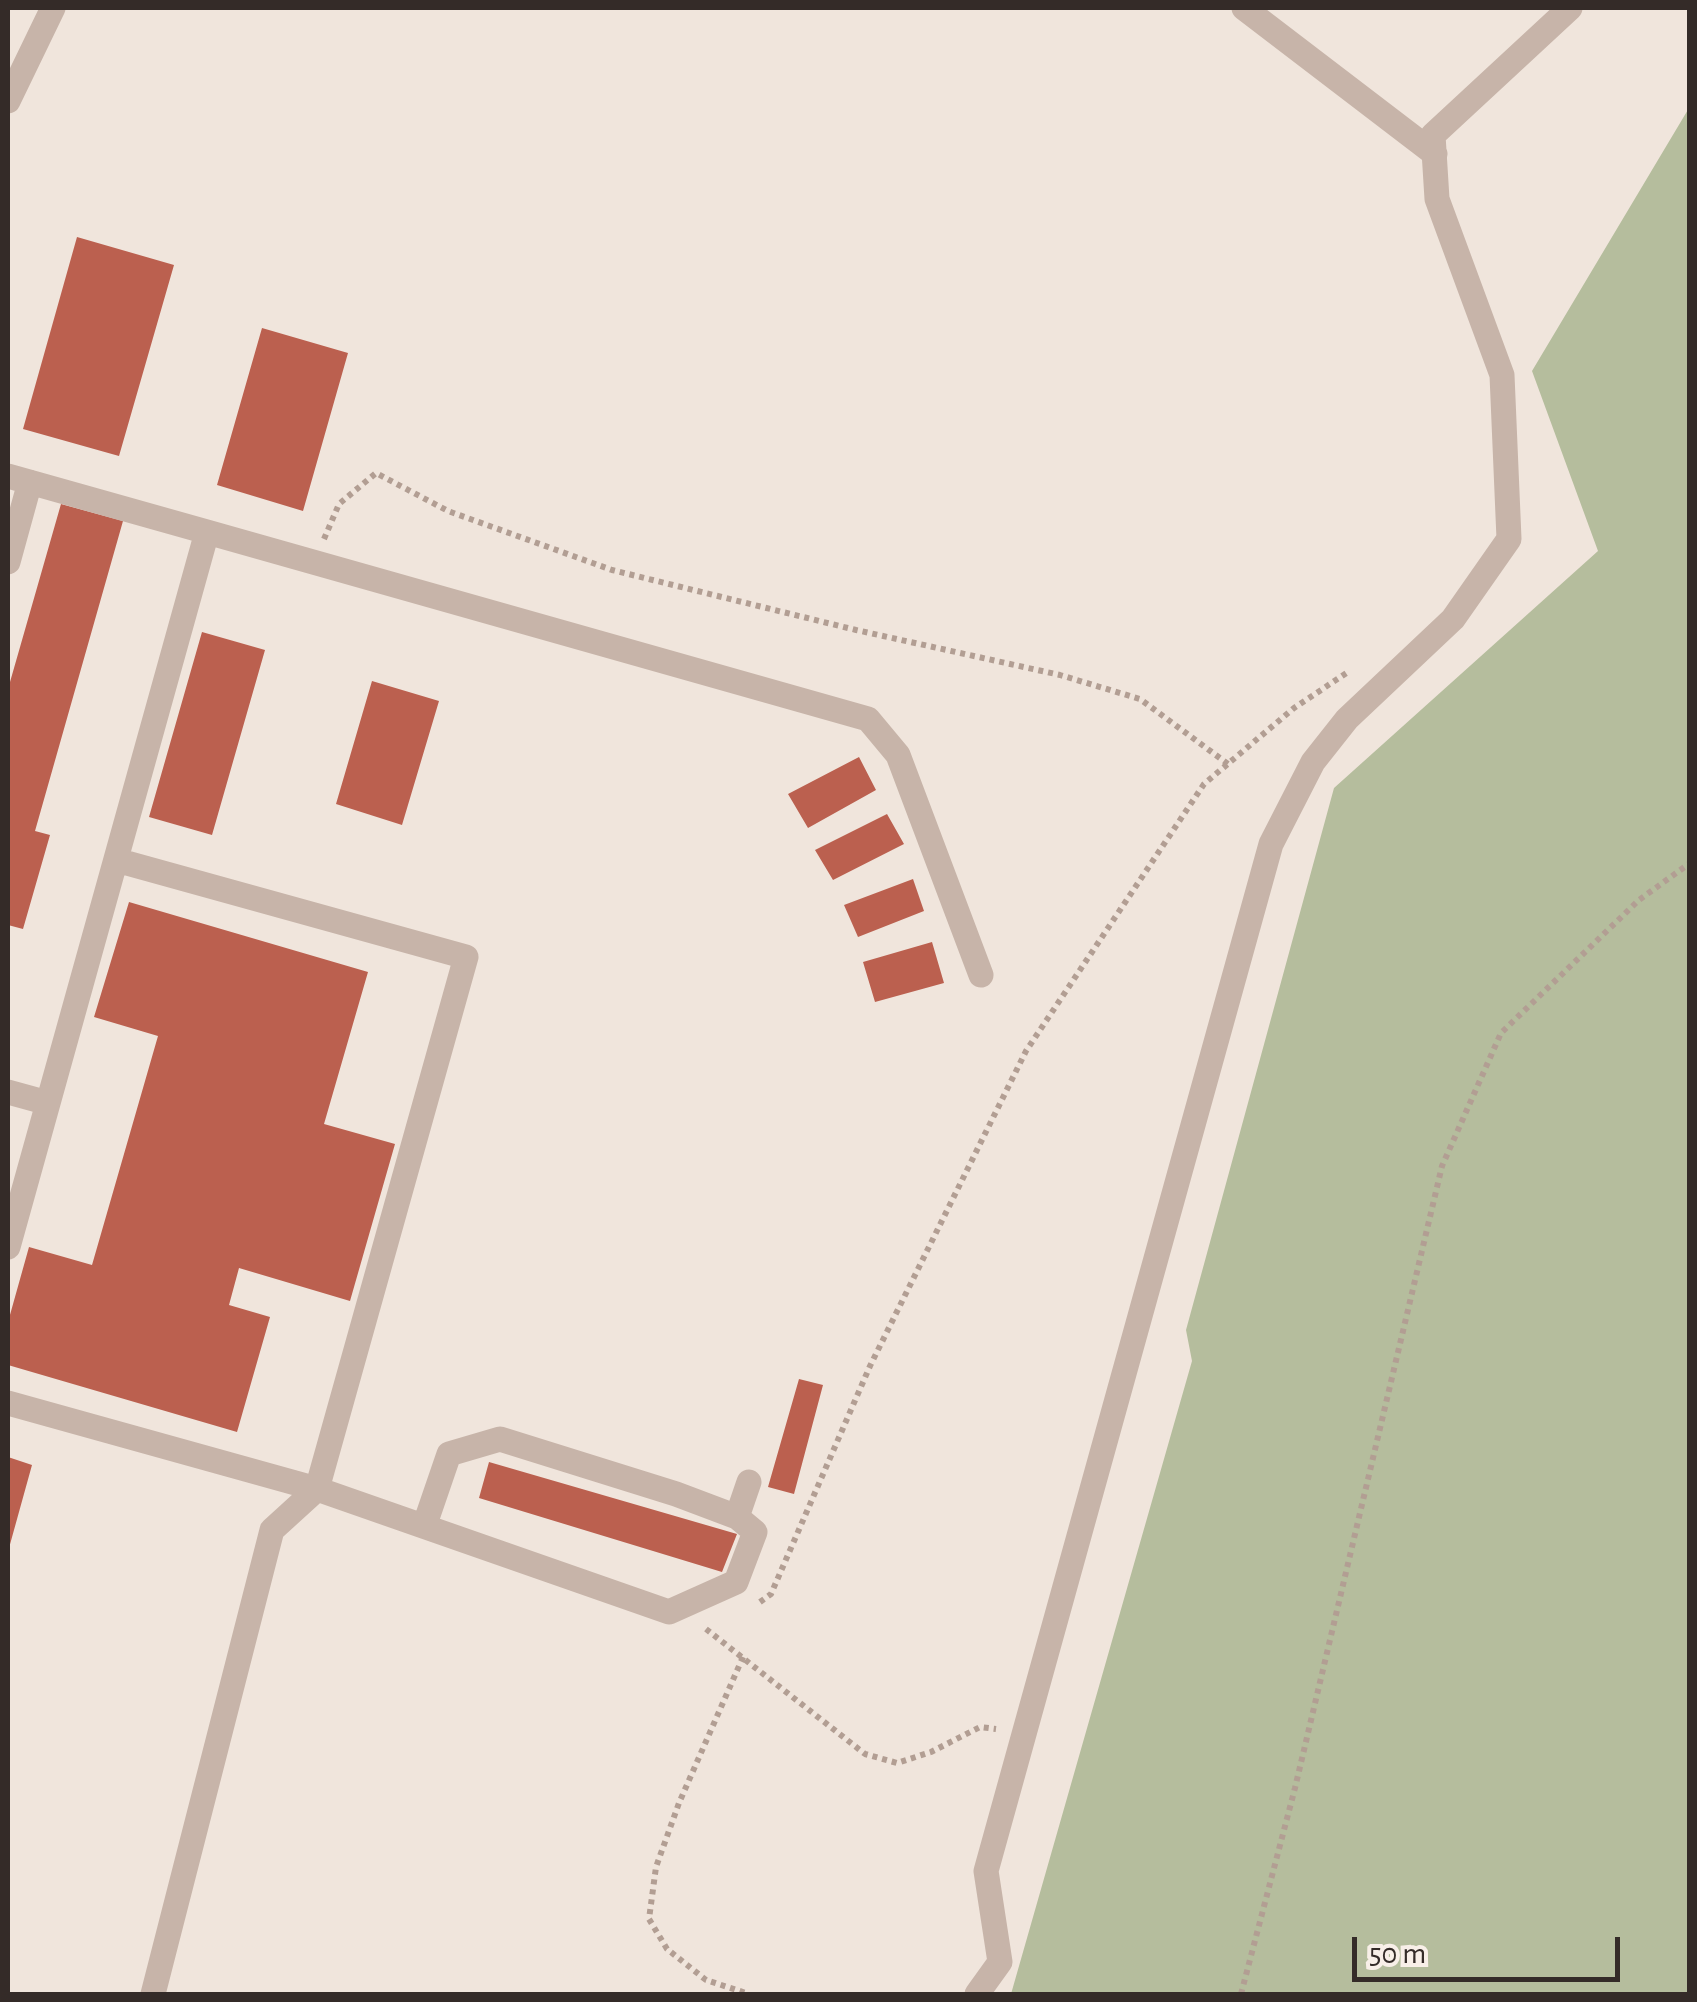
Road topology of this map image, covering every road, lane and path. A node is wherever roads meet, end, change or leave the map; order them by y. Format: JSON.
{"nodes":[{"id":1,"x":53,"y":8,"type":"edge"},
{"id":2,"x":1244,"y":8,"type":"edge"},
{"id":3,"x":1570,"y":8,"type":"edge"},
{"id":4,"x":8,"y":101,"type":"edge"},
{"id":5,"x":1435,"y":154,"type":"junction"},
{"id":6,"x":19,"y":480,"type":"edge"},
{"id":7,"x":207,"y":532,"type":"junction"},
{"id":8,"x":8,"y":562,"type":"edge"},
{"id":9,"x":314,"y":563,"type":"junction"},
{"id":10,"x":1359,"y":665,"type":"dead end"},
{"id":11,"x":1228,"y":764,"type":"junction"},
{"id":12,"x":116,"y":860,"type":"junction"},
{"id":13,"x":1690,"y":863,"type":"edge"},
{"id":14,"x":981,"y":975,"type":"dead end"},
{"id":15,"x":8,"y":1092,"type":"edge"},
{"id":16,"x":48,"y":1103,"type":"junction"},
{"id":17,"x":8,"y":1247,"type":"edge"},
{"id":18,"x":8,"y":1404,"type":"edge"},
{"id":19,"x":749,"y":1482,"type":"dead end"},
{"id":20,"x":317,"y":1489,"type":"junction"},
{"id":21,"x":738,"y":1517,"type":"junction"},
{"id":22,"x":425,"y":1524,"type":"junction"},
{"id":23,"x":748,"y":1610,"type":"dead end"},
{"id":24,"x":721,"y":1623,"type":"dead end"},
{"id":25,"x":743,"y":1657,"type":"junction"},
{"id":26,"x":1024,"y":1734,"type":"junction"},
{"id":27,"x":153,"y":1994,"type":"edge"},
{"id":28,"x":749,"y":1994,"type":"edge"},
{"id":29,"x":976,"y":1994,"type":"edge"},
{"id":30,"x":1241,"y":1994,"type":"edge"}],
"edges":[{"from":1,"to":4,"type":"lane"},
{"from":2,"to":5,"type":"lane"},
{"from":3,"to":5,"type":"lane"},
{"from":5,"to":26,"type":"lane"},
{"from":6,"to":7,"type":"lane"},
{"from":6,"to":8,"type":"lane"},
{"from":7,"to":9,"type":"lane"},
{"from":7,"to":12,"type":"lane"},
{"from":9,"to":11,"type":"path"},
{"from":9,"to":14,"type":"lane"},
{"from":10,"to":11,"type":"path"},
{"from":11,"to":23,"type":"path"},
{"from":12,"to":16,"type":"lane"},
{"from":12,"to":20,"type":"lane"},
{"from":13,"to":30,"type":"path"},
{"from":15,"to":16,"type":"lane"},
{"from":16,"to":17,"type":"lane"},
{"from":18,"to":20,"type":"lane"},
{"from":19,"to":21,"type":"lane"},
{"from":20,"to":22,"type":"lane"},
{"from":20,"to":27,"type":"lane"},
{"from":21,"to":22,"type":"lane"},
{"from":21,"to":22,"type":"lane"},
{"from":24,"to":25,"type":"path"},
{"from":25,"to":26,"type":"path"},
{"from":25,"to":28,"type":"path"},
{"from":26,"to":29,"type":"lane"}]}
